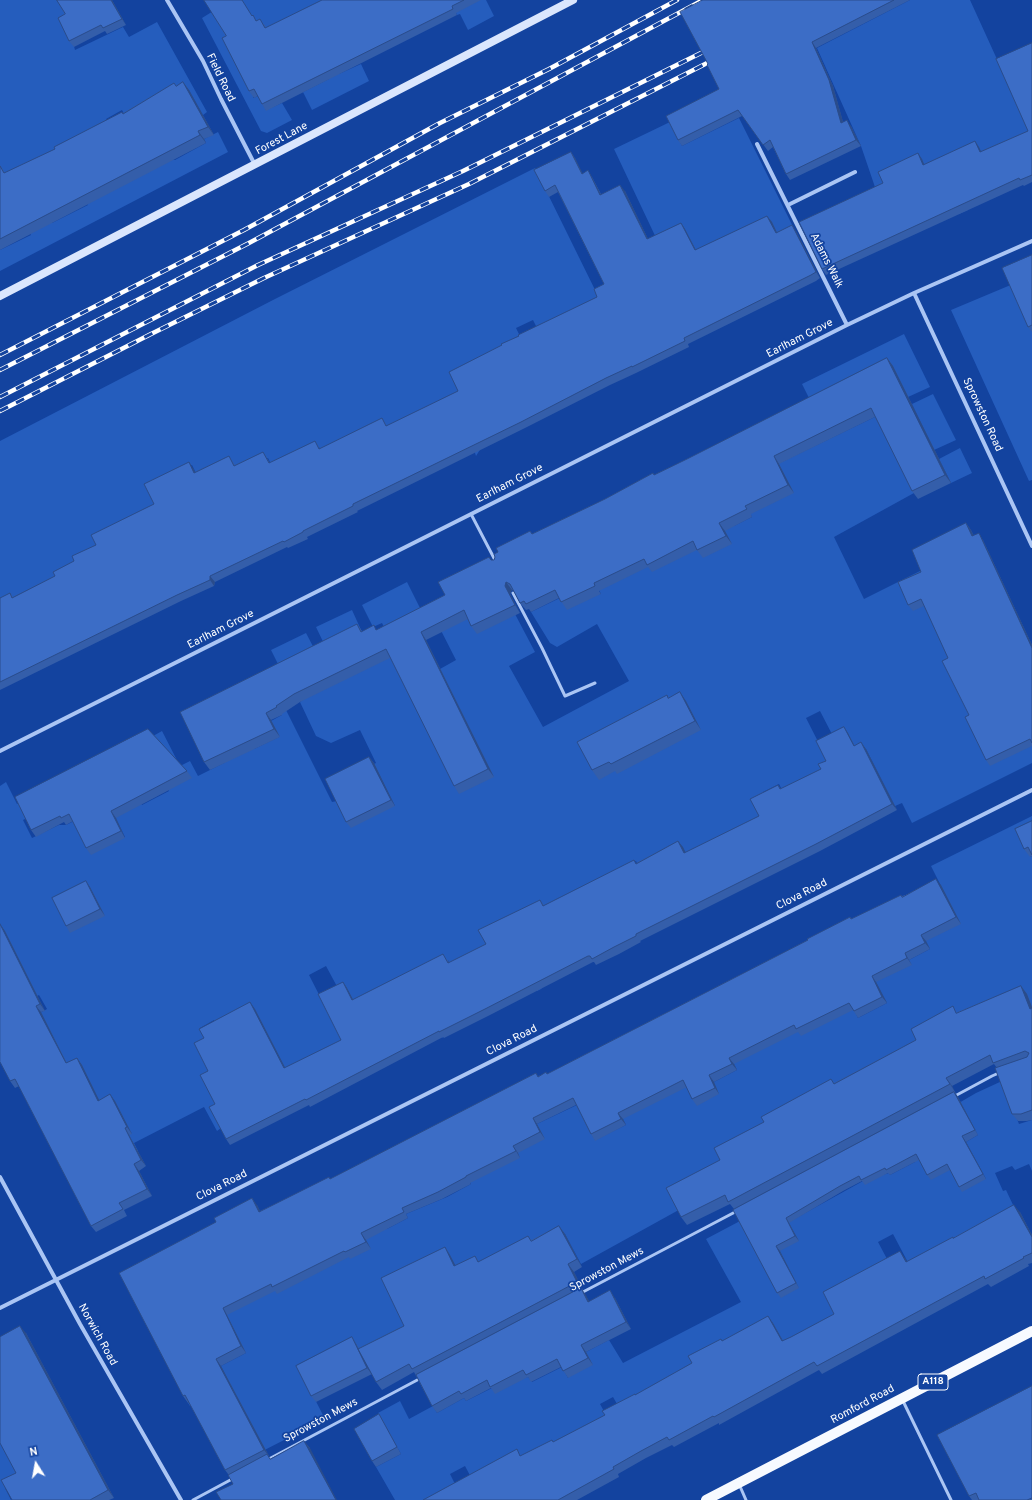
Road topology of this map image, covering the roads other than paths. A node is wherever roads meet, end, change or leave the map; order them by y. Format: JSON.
{"nodes":[{"id":1,"x":167,"y":0,"type":"edge"},
{"id":2,"x":573,"y":0,"type":"edge"},
{"id":3,"x":757,"y":144,"type":"edge"},
{"id":4,"x":255,"y":165,"type":"junction"},
{"id":5,"x":855,"y":172,"type":"dead end"},
{"id":6,"x":788,"y":205,"type":"junction"},
{"id":7,"x":1032,"y":241,"type":"edge"},
{"id":8,"x":914,"y":293,"type":"junction"},
{"id":9,"x":0,"y":296,"type":"edge"},
{"id":10,"x":847,"y":325,"type":"junction"},
{"id":11,"x":471,"y":514,"type":"junction"},
{"id":12,"x":1032,"y":546,"type":"edge"},
{"id":13,"x":498,"y":565,"type":"edge"},
{"id":14,"x":513,"y":593,"type":"edge"},
{"id":15,"x":595,"y":683,"type":"dead end"},
{"id":16,"x":0,"y":750,"type":"edge"},
{"id":17,"x":1032,"y":790,"type":"edge"},
{"id":18,"x":1005,"y":1071,"type":"edge"},
{"id":19,"x":950,"y":1098,"type":"edge"},
{"id":20,"x":0,"y":1177,"type":"edge"},
{"id":21,"x":738,"y":1210,"type":"edge"},
{"id":22,"x":57,"y":1280,"type":"junction"},
{"id":23,"x":576,"y":1296,"type":"edge"},
{"id":24,"x":0,"y":1308,"type":"edge"},
{"id":25,"x":1032,"y":1331,"type":"edge"},
{"id":26,"x":428,"y":1374,"type":"edge"},
{"id":27,"x":902,"y":1398,"type":"junction"},
{"id":28,"x":262,"y":1463,"type":"edge"},
{"id":29,"x":241,"y":1474,"type":"edge"},
{"id":30,"x":738,"y":1483,"type":"junction"},
{"id":31,"x":181,"y":1500,"type":"edge"},
{"id":32,"x":193,"y":1500,"type":"edge"},
{"id":33,"x":706,"y":1500,"type":"edge"},
{"id":34,"x":746,"y":1500,"type":"edge"},
{"id":35,"x":951,"y":1500,"type":"edge"}],
"edges":[{"from":1,"to":4,"type":"street","name":"Field Road"},
{"from":2,"to":4,"type":"street","name":"Forest Lane"},
{"from":3,"to":6,"type":"street","name":"Adams Walk"},
{"from":4,"to":9,"type":"street","name":"Forest Lane"},
{"from":5,"to":6,"type":"street"},
{"from":6,"to":10,"type":"street","name":"Adams Walk"},
{"from":7,"to":8,"type":"street","name":"Earlham Grove"},
{"from":8,"to":10,"type":"street","name":"Earlham Grove"},
{"from":8,"to":12,"type":"street","name":"Sprowston Road"},
{"from":10,"to":11,"type":"street","name":"Earlham Grove"},
{"from":11,"to":13,"type":"lane"},
{"from":11,"to":16,"type":"street","name":"Earlham Grove"},
{"from":14,"to":15,"type":"lane"},
{"from":17,"to":22,"type":"street","name":"Clova Road"},
{"from":18,"to":19,"type":"lane"},
{"from":20,"to":22,"type":"street","name":"Norwich Road"},
{"from":21,"to":23,"type":"lane","name":"Sprowston Mews"},
{"from":22,"to":24,"type":"street","name":"Clova Road"},
{"from":22,"to":31,"type":"street","name":"Norwich Road"},
{"from":25,"to":27,"type":"main road","name":"Romford Road","number":"A118"},
{"from":26,"to":28,"type":"lane","name":"Sprowston Mews"},
{"from":27,"to":30,"type":"main road","name":"Romford Road","number":"A118"},
{"from":27,"to":35,"type":"lane"},
{"from":29,"to":32,"type":"lane"},
{"from":30,"to":33,"type":"main road","name":"Romford Road","number":"A118"},
{"from":30,"to":34,"type":"lane"}]}
